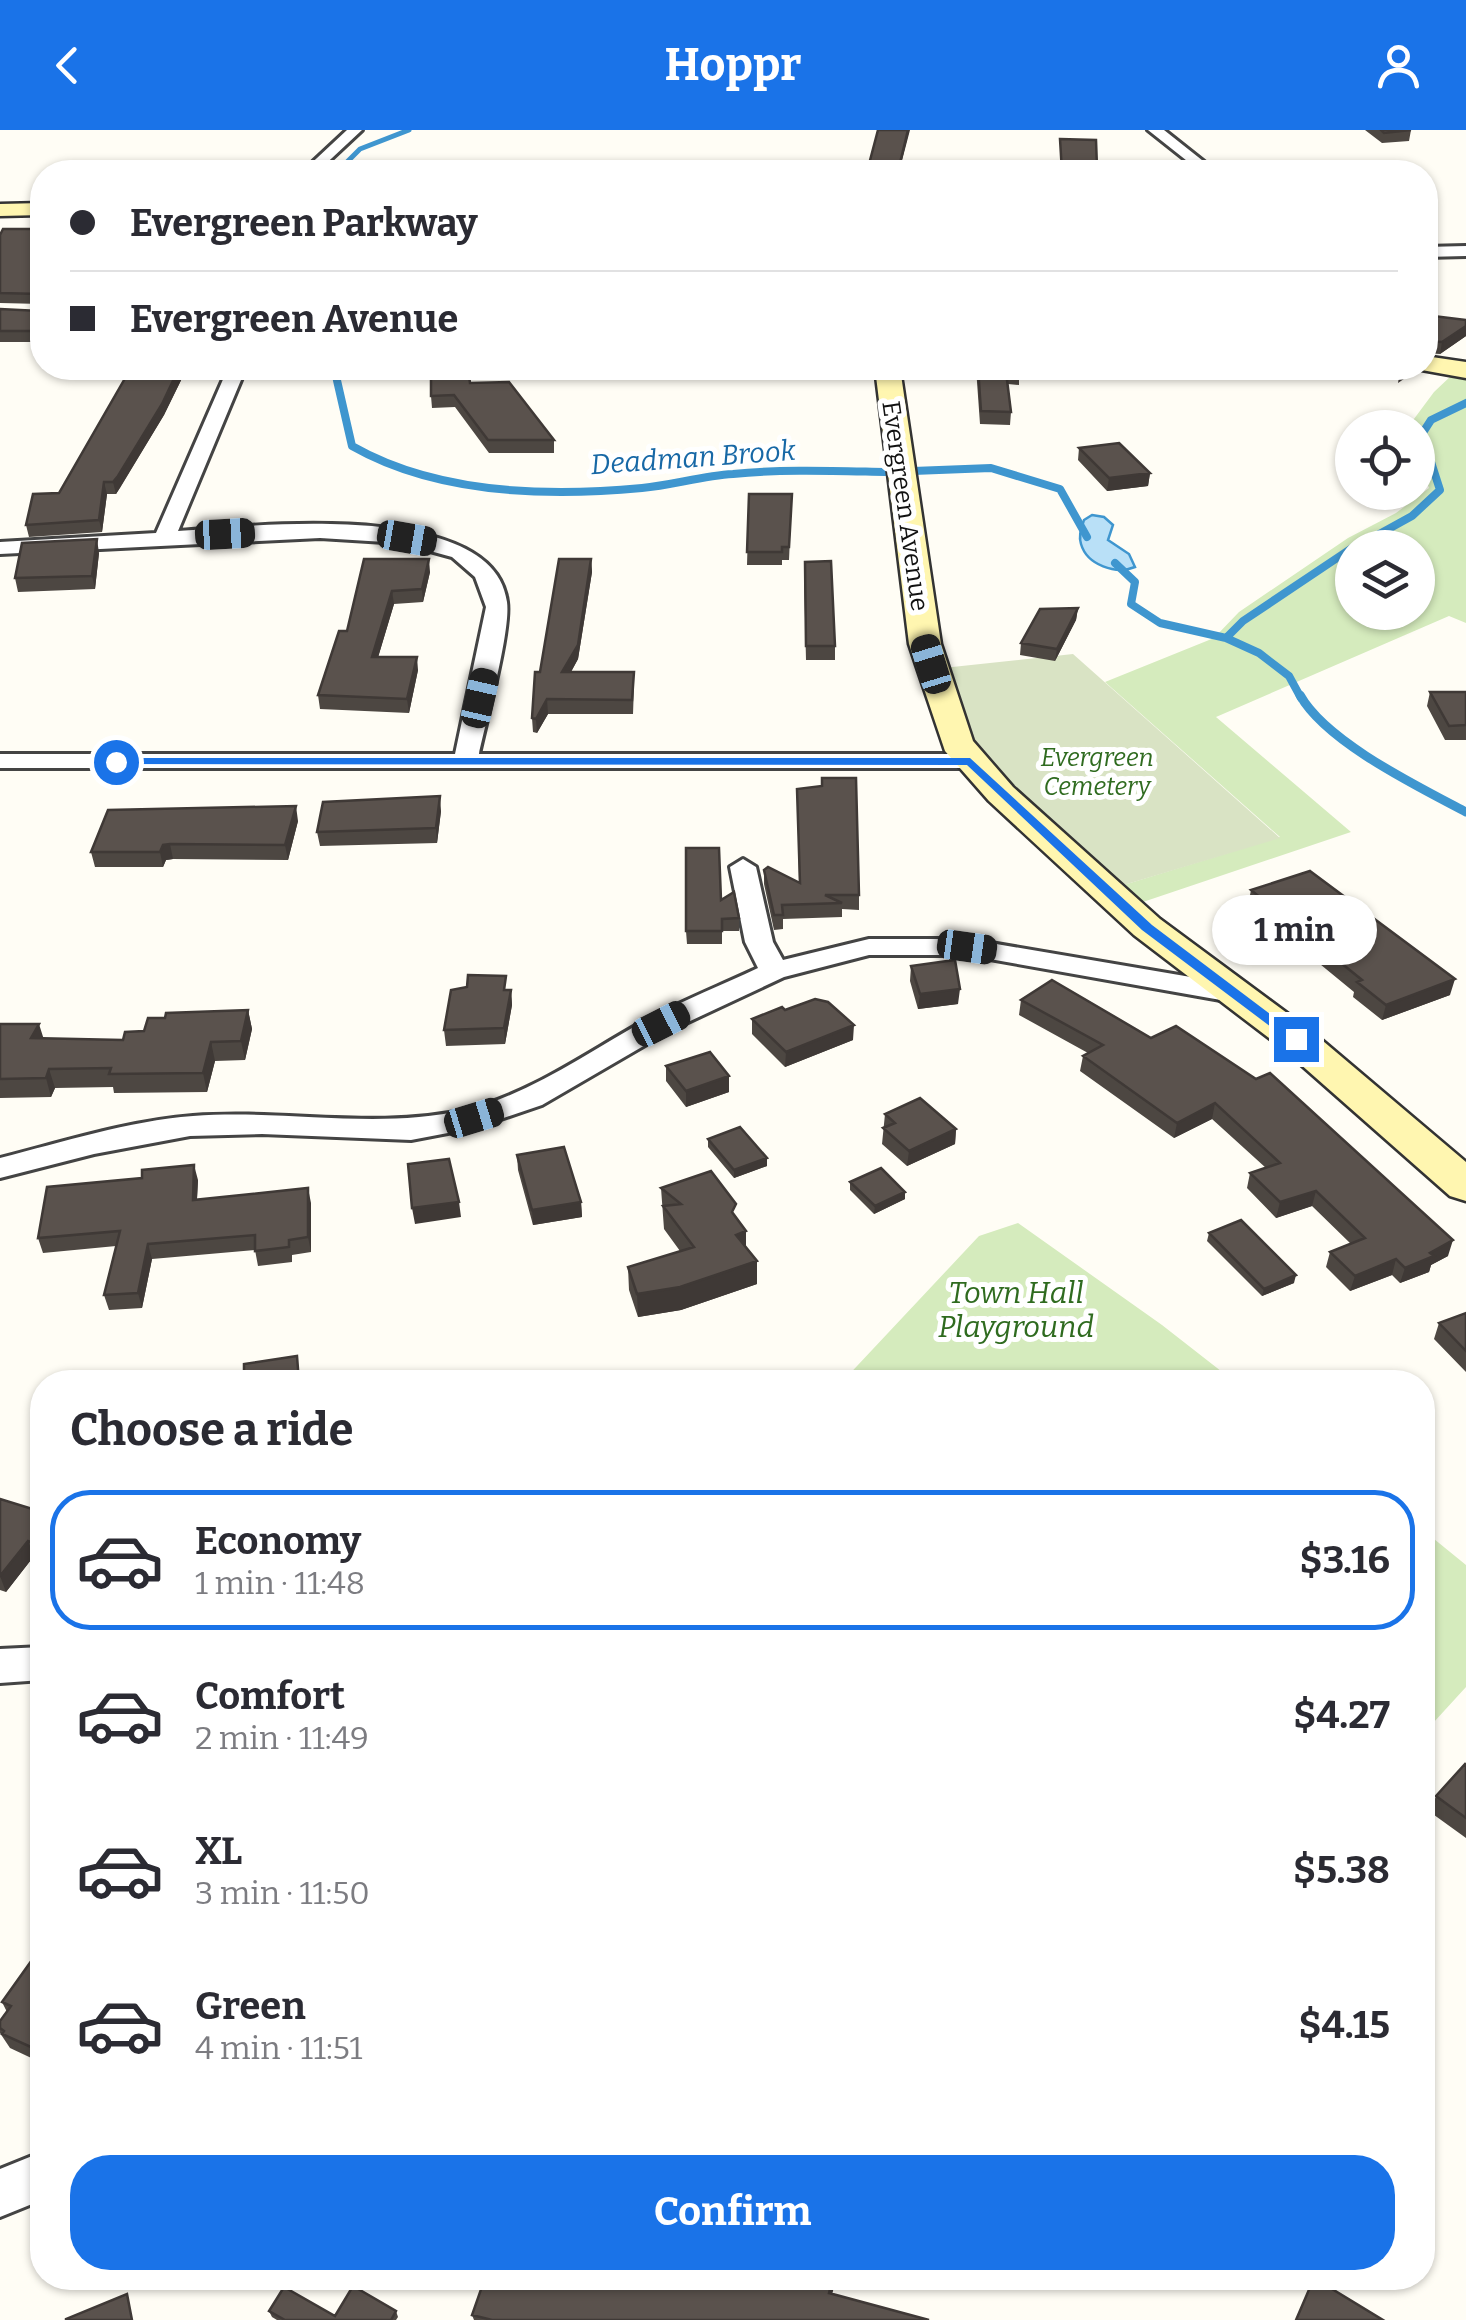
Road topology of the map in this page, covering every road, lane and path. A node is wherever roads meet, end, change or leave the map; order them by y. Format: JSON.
{"nodes":[{"id":1,"x":355,"y":130,"type":"edge"},
{"id":2,"x":1155,"y":130,"type":"edge"},
{"id":3,"x":322,"y":160,"type":"edge"},
{"id":4,"x":1194,"y":160,"type":"edge"},
{"id":5,"x":0,"y":210,"type":"edge"},
{"id":6,"x":30,"y":210,"type":"edge"},
{"id":7,"x":1466,"y":251,"type":"edge"},
{"id":8,"x":1438,"y":252,"type":"edge"},
{"id":9,"x":1438,"y":366,"type":"edge"},
{"id":10,"x":1466,"y":370,"type":"edge"},
{"id":11,"x":231,"y":380,"type":"edge"},
{"id":12,"x":889,"y":380,"type":"edge"},
{"id":13,"x":165,"y":538,"type":"junction"},
{"id":14,"x":0,"y":548,"type":"edge"},
{"id":15,"x":970,"y":761,"type":"junction"},
{"id":16,"x":0,"y":762,"type":"edge"},
{"id":17,"x":464,"y":762,"type":"junction"},
{"id":18,"x":743,"y":867,"type":"dead end"},
{"id":19,"x":774,"y":971,"type":"junction"},
{"id":20,"x":1232,"y":993,"type":"junction"},
{"id":21,"x":0,"y":1168,"type":"edge"},
{"id":22,"x":1466,"y":1186,"type":"edge"},
{"id":23,"x":30,"y":1665,"type":"edge"},
{"id":24,"x":0,"y":1666,"type":"edge"},
{"id":25,"x":30,"y":2181,"type":"edge"},
{"id":26,"x":0,"y":2193,"type":"edge"}],
"edges":[{"from":1,"to":3,"type":"street"},
{"from":2,"to":4,"type":"street"},
{"from":5,"to":6,"type":"main road"},
{"from":7,"to":8,"type":"street"},
{"from":9,"to":10,"type":"main road"},
{"from":11,"to":13,"type":"street"},
{"from":12,"to":15,"type":"main road","name":"Evergreen Avenue"},
{"from":13,"to":14,"type":"street"},
{"from":13,"to":17,"type":"street"},
{"from":15,"to":17,"type":"street"},
{"from":15,"to":20,"type":"main road","name":"Evergreen Avenue"},
{"from":16,"to":17,"type":"street"},
{"from":18,"to":19,"type":"street"},
{"from":19,"to":20,"type":"street"},
{"from":19,"to":21,"type":"street"},
{"from":20,"to":22,"type":"main road","name":"Evergreen Avenue"},
{"from":23,"to":24,"type":"street"},
{"from":25,"to":26,"type":"street"}]}
